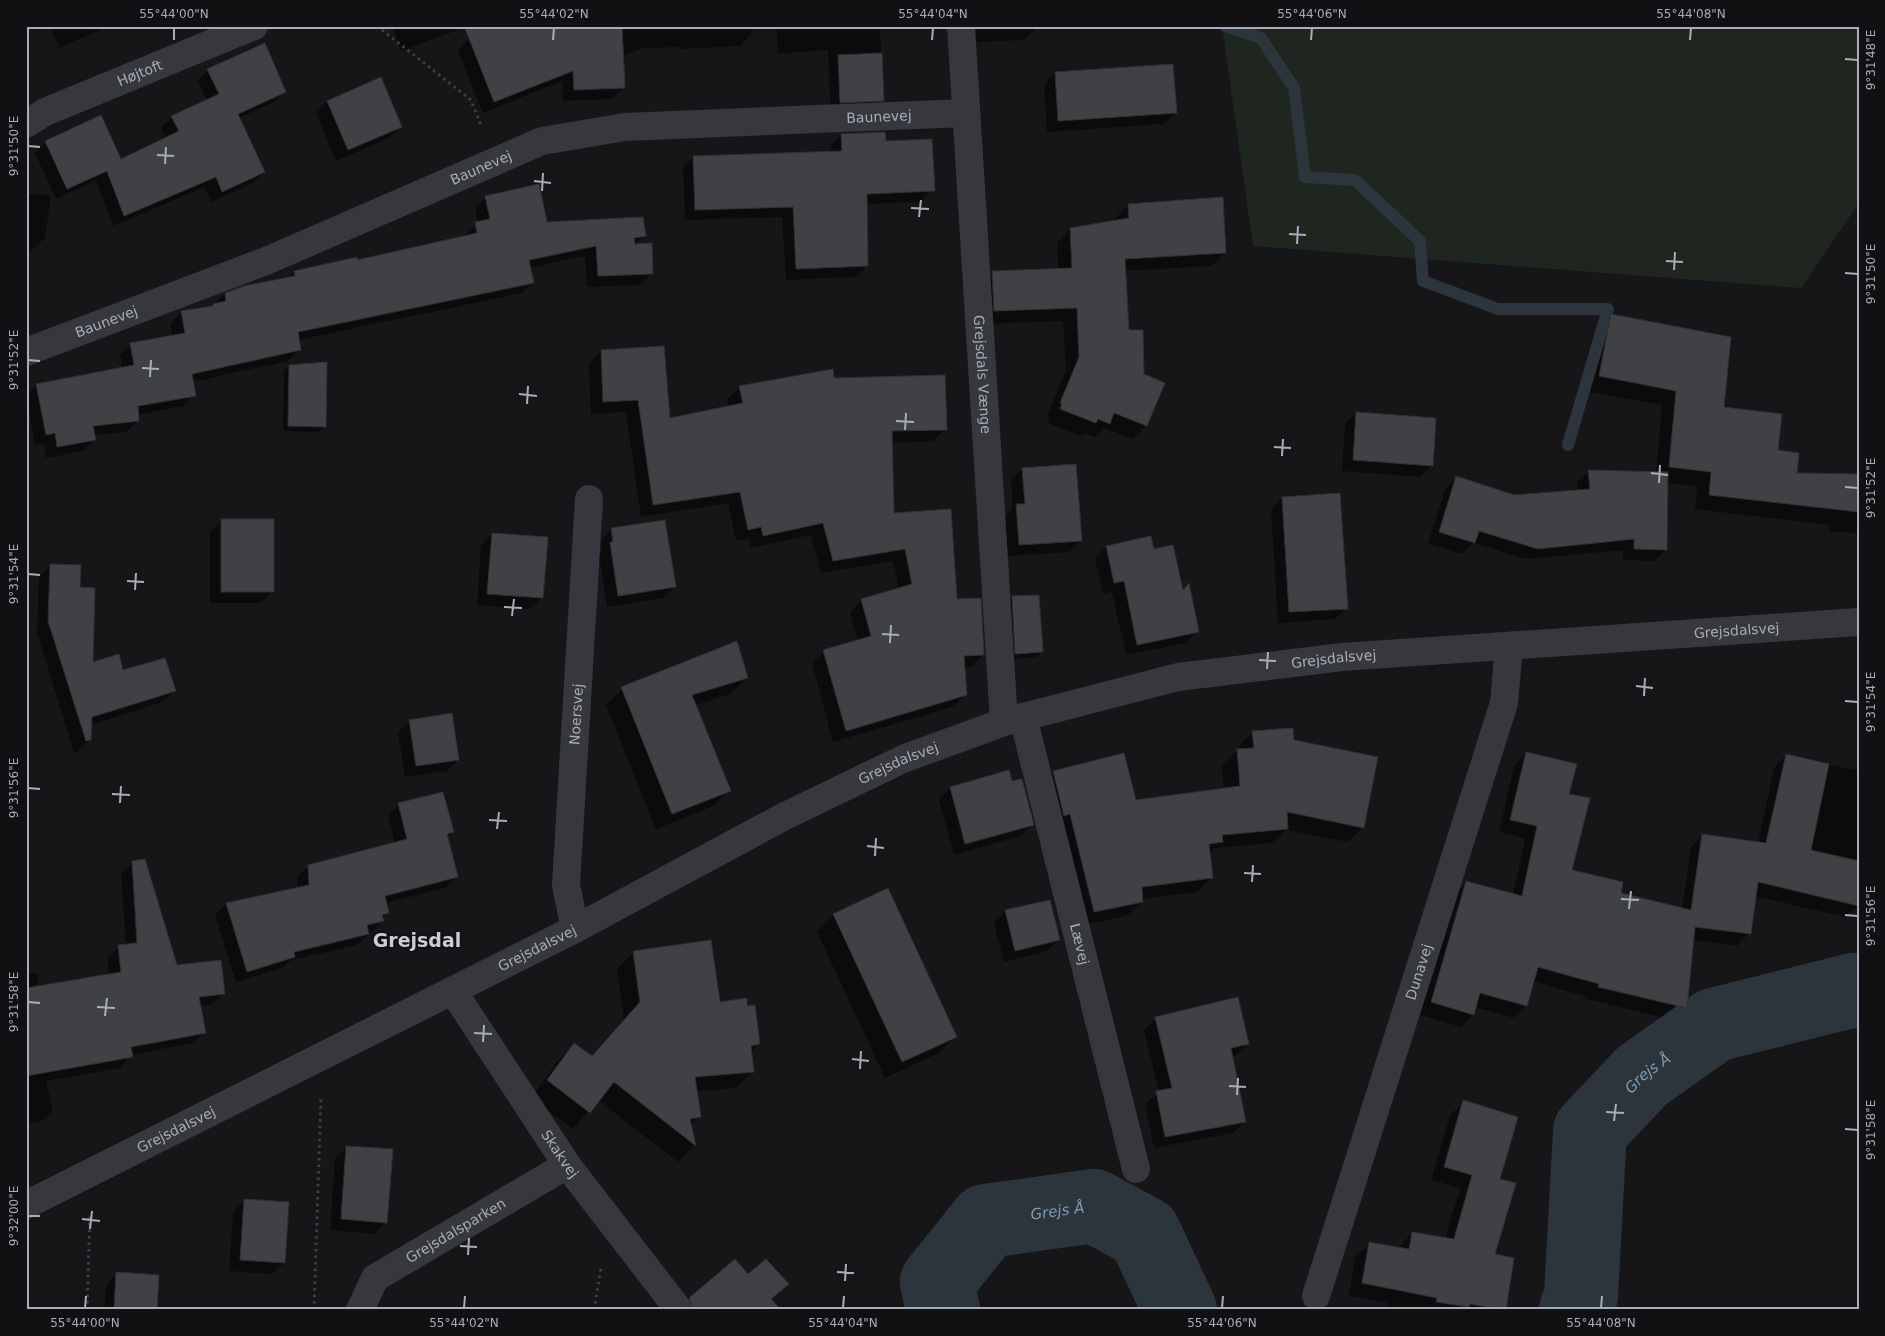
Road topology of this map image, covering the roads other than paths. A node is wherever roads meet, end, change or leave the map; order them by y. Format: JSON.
{"nodes":[{"id":1,"x":254,"y":26,"type":"edge"},
{"id":2,"x":961,"y":26,"type":"edge"},
{"id":3,"x":965,"y":113,"type":"junction"},
{"id":4,"x":26,"y":124,"type":"edge"},
{"id":5,"x":26,"y":352,"type":"edge"},
{"id":6,"x":589,"y":499,"type":"dead end"},
{"id":7,"x":1859,"y":622,"type":"edge"},
{"id":8,"x":1509,"y":646,"type":"junction"},
{"id":9,"x":1013,"y":720,"type":"junction"},
{"id":10,"x":574,"y":929,"type":"junction"},
{"id":11,"x":454,"y":991,"type":"junction"},
{"id":12,"x":567,"y":1165,"type":"junction"},
{"id":13,"x":1136,"y":1169,"type":"dead end"},
{"id":14,"x":26,"y":1205,"type":"edge"},
{"id":15,"x":1316,"y":1296,"type":"dead end"},
{"id":16,"x":360,"y":1310,"type":"edge"},
{"id":17,"x":679,"y":1310,"type":"edge"}],
"edges":[{"from":1,"to":4,"type":"street","name":"Højtoft"},
{"from":2,"to":3,"type":"street","name":"Grejsdals Vænge"},
{"from":3,"to":5,"type":"street","name":"Baunevej"},
{"from":3,"to":9,"type":"street","name":"Grejsdals Vænge"},
{"from":6,"to":10,"type":"street","name":"Noersvej"},
{"from":7,"to":8,"type":"street","name":"Grejsdalsvej"},
{"from":8,"to":9,"type":"street","name":"Grejsdalsvej"},
{"from":8,"to":15,"type":"street","name":"Dunavej"},
{"from":9,"to":10,"type":"street","name":"Grejsdalsvej"},
{"from":9,"to":13,"type":"street","name":"Lævej"},
{"from":10,"to":11,"type":"street","name":"Grejsdalsvej"},
{"from":11,"to":12,"type":"street","name":"Skakvej"},
{"from":11,"to":14,"type":"street","name":"Grejsdalsvej"},
{"from":12,"to":16,"type":"street","name":"Grejsdalsparken"},
{"from":12,"to":17,"type":"street","name":"Skakvej"}]}
